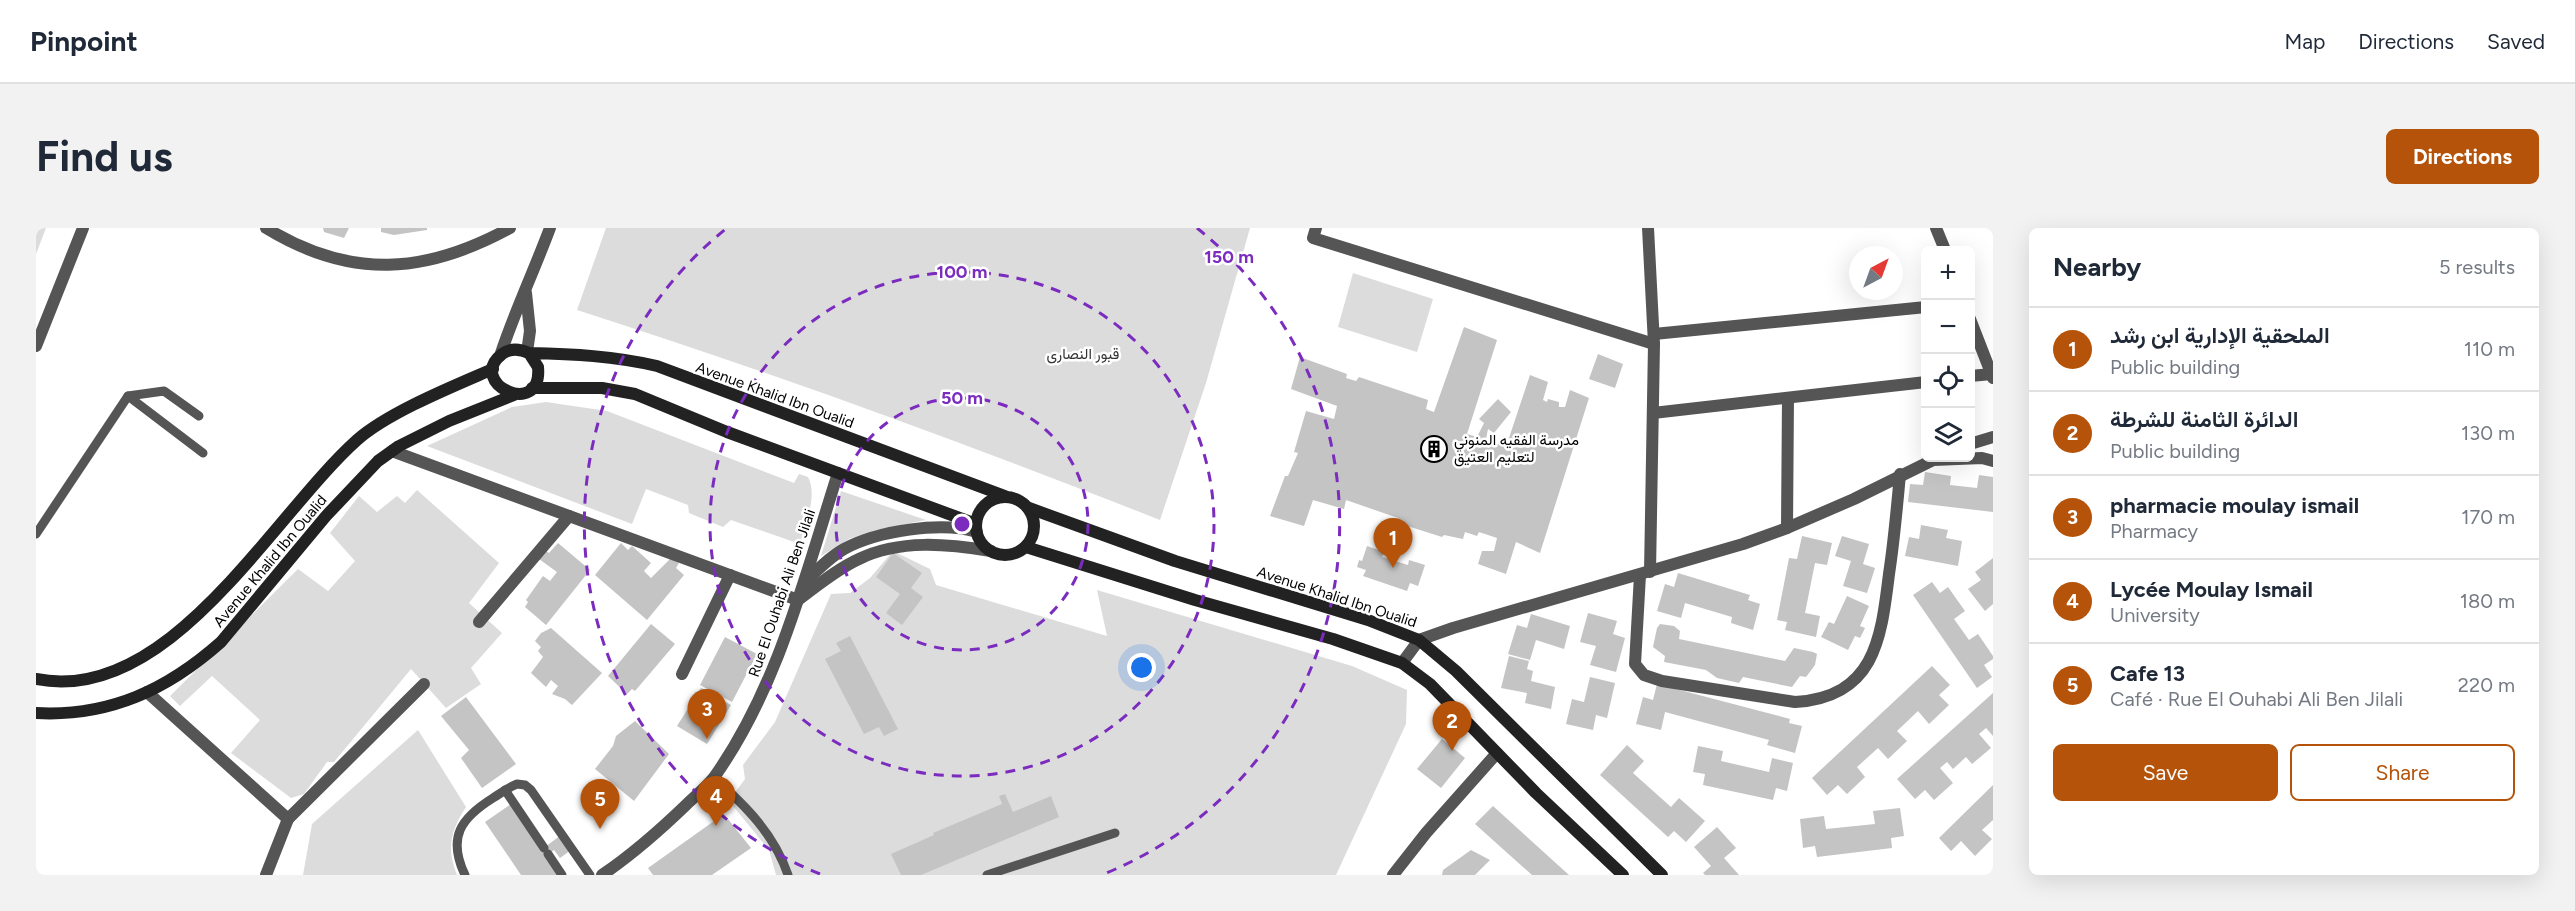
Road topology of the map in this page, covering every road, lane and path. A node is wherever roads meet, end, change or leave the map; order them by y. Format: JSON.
{"nodes":[{"id":1,"x":83,"y":228,"type":"edge"},
{"id":2,"x":266,"y":228,"type":"edge"},
{"id":3,"x":510,"y":228,"type":"edge"},
{"id":4,"x":550,"y":228,"type":"edge"},
{"id":5,"x":1316,"y":228,"type":"edge"},
{"id":6,"x":1648,"y":228,"type":"edge"},
{"id":7,"x":1936,"y":228,"type":"edge"},
{"id":8,"x":1943,"y":246,"type":"edge"},
{"id":9,"x":526,"y":291,"type":"junction"},
{"id":10,"x":1921,"y":308,"type":"edge"},
{"id":11,"x":1975,"y":330,"type":"edge"},
{"id":12,"x":1654,"y":339,"type":"junction"},
{"id":13,"x":36,"y":346,"type":"edge"},
{"id":14,"x":528,"y":353,"type":"junction"},
{"id":15,"x":500,"y":356,"type":"junction"},
{"id":16,"x":494,"y":369,"type":"junction"},
{"id":17,"x":1975,"y":376,"type":"edge"},
{"id":18,"x":1992,"y":376,"type":"edge"},
{"id":19,"x":1921,"y":382,"type":"edge"},
{"id":20,"x":532,"y":388,"type":"junction"},
{"id":21,"x":514,"y":395,"type":"junction"},
{"id":22,"x":128,"y":396,"type":"junction"},
{"id":23,"x":1788,"y":398,"type":"junction"},
{"id":24,"x":1653,"y":413,"type":"junction"},
{"id":25,"x":199,"y":416,"type":"dead end"},
{"id":26,"x":1993,"y":437,"type":"edge"},
{"id":27,"x":1975,"y":443,"type":"edge"},
{"id":28,"x":392,"y":451,"type":"junction"},
{"id":29,"x":203,"y":453,"type":"dead end"},
{"id":30,"x":1975,"y":458,"type":"edge"},
{"id":31,"x":1993,"y":460,"type":"edge"},
{"id":32,"x":1929,"y":462,"type":"edge"},
{"id":33,"x":838,"y":473,"type":"junction"},
{"id":34,"x":1900,"y":474,"type":"junction"},
{"id":35,"x":1005,"y":496,"type":"junction"},
{"id":36,"x":1029,"y":508,"type":"junction"},
{"id":37,"x":569,"y":516,"type":"junction"},
{"id":38,"x":977,"y":528,"type":"junction"},
{"id":39,"x":1787,"y":528,"type":"junction"},
{"id":40,"x":36,"y":534,"type":"edge"},
{"id":41,"x":1026,"y":546,"type":"junction"},
{"id":42,"x":991,"y":551,"type":"junction"},
{"id":43,"x":1645,"y":574,"type":"junction"},
{"id":44,"x":730,"y":575,"type":"junction"},
{"id":45,"x":802,"y":585,"type":"junction"},
{"id":46,"x":798,"y":600,"type":"junction"},
{"id":47,"x":479,"y":622,"type":"dead end"},
{"id":48,"x":1419,"y":640,"type":"junction"},
{"id":49,"x":1402,"y":663,"type":"junction"},
{"id":50,"x":682,"y":674,"type":"dead end"},
{"id":51,"x":36,"y":679,"type":"edge"},
{"id":52,"x":424,"y":684,"type":"dead end"},
{"id":53,"x":147,"y":692,"type":"junction"},
{"id":54,"x":36,"y":713,"type":"edge"},
{"id":55,"x":1497,"y":753,"type":"junction"},
{"id":56,"x":714,"y":777,"type":"junction"},
{"id":57,"x":505,"y":790,"type":"junction"},
{"id":58,"x":288,"y":819,"type":"junction"},
{"id":59,"x":1115,"y":833,"type":"dead end"},
{"id":60,"x":266,"y":875,"type":"edge"},
{"id":61,"x":465,"y":875,"type":"edge"},
{"id":62,"x":562,"y":875,"type":"edge"},
{"id":63,"x":590,"y":875,"type":"edge"},
{"id":64,"x":602,"y":875,"type":"edge"},
{"id":65,"x":788,"y":875,"type":"edge"},
{"id":66,"x":987,"y":875,"type":"edge"},
{"id":67,"x":1393,"y":875,"type":"edge"},
{"id":68,"x":1623,"y":875,"type":"edge"},
{"id":69,"x":1662,"y":875,"type":"edge"}],
"edges":[{"from":1,"to":13,"type":"street"},
{"from":2,"to":3,"type":"street"},
{"from":4,"to":9,"type":"street"},
{"from":5,"to":12,"type":"street"},
{"from":6,"to":12,"type":"street"},
{"from":7,"to":8,"type":"street"},
{"from":9,"to":14,"type":"street"},
{"from":9,"to":15,"type":"street"},
{"from":10,"to":12,"type":"street"},
{"from":11,"to":18,"type":"street"},
{"from":12,"to":24,"type":"street"},
{"from":14,"to":15,"type":"main road"},
{"from":14,"to":20,"type":"main road"},
{"from":14,"to":35,"type":"main road","name":"Avenue Khalid Ibn Oualid"},
{"from":15,"to":16,"type":"main road"},
{"from":16,"to":21,"type":"main road"},
{"from":16,"to":51,"type":"main road","name":"Avenue Khalid Ibn Oualid"},
{"from":17,"to":18,"type":"street"},
{"from":19,"to":23,"type":"street"},
{"from":20,"to":21,"type":"main road"},
{"from":20,"to":33,"type":"main road"},
{"from":21,"to":28,"type":"main road","name":"Avenue Khalid Ibn Oualid"},
{"from":22,"to":25,"type":"lane"},
{"from":22,"to":29,"type":"lane"},
{"from":22,"to":40,"type":"lane"},
{"from":23,"to":24,"type":"street"},
{"from":23,"to":39,"type":"street"},
{"from":24,"to":43,"type":"street"},
{"from":26,"to":27,"type":"street"},
{"from":28,"to":37,"type":"street"},
{"from":28,"to":53,"type":"main road","name":"Avenue Khalid Ibn Oualid"},
{"from":30,"to":31,"type":"street"},
{"from":32,"to":34,"type":"street"},
{"from":33,"to":38,"type":"main road"},
{"from":33,"to":45,"type":"street","name":"Rue El Ouhabi Ali Ben Jilali"},
{"from":34,"to":39,"type":"street"},
{"from":34,"to":43,"type":"street"},
{"from":35,"to":36,"type":"main road"},
{"from":35,"to":38,"type":"main road"},
{"from":36,"to":41,"type":"main road"},
{"from":36,"to":48,"type":"main road","name":"Avenue Khalid Ibn Oualid"},
{"from":37,"to":44,"type":"street"},
{"from":37,"to":47,"type":"street"},
{"from":38,"to":42,"type":"main road"},
{"from":38,"to":45,"type":"street"},
{"from":39,"to":43,"type":"street"},
{"from":41,"to":42,"type":"main road"},
{"from":41,"to":49,"type":"main road"},
{"from":42,"to":46,"type":"street"},
{"from":43,"to":48,"type":"street"},
{"from":44,"to":46,"type":"street"},
{"from":44,"to":50,"type":"street"},
{"from":45,"to":46,"type":"street","name":"Rue El Ouhabi Ali Ben Jilali"},
{"from":46,"to":56,"type":"street","name":"Rue El Ouhabi Ali Ben Jilali"},
{"from":48,"to":49,"type":"street"},
{"from":48,"to":69,"type":"main road","name":"Avenue Khalid Ibn Oualid"},
{"from":49,"to":55,"type":"main road"},
{"from":52,"to":58,"type":"street"},
{"from":53,"to":54,"type":"main road","name":"Avenue Khalid Ibn Oualid"},
{"from":53,"to":58,"type":"street"},
{"from":55,"to":67,"type":"street"},
{"from":55,"to":68,"type":"main road"},
{"from":56,"to":64,"type":"street","name":"Rue El Ouhabi Ali Ben Jilali"},
{"from":56,"to":65,"type":"lane"},
{"from":57,"to":61,"type":"lane"},
{"from":57,"to":62,"type":"lane"},
{"from":57,"to":63,"type":"lane"},
{"from":58,"to":60,"type":"street"},
{"from":59,"to":66,"type":"lane"}]}
